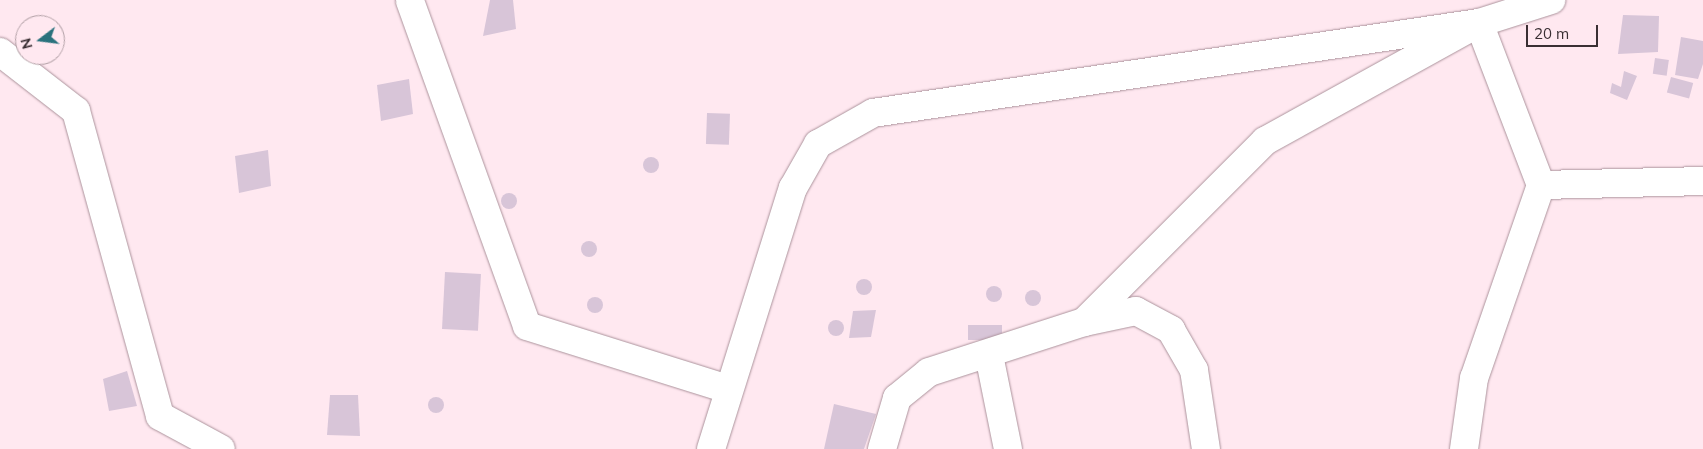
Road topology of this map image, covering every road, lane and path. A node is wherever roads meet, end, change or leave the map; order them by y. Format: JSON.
{"nodes":[{"id":1,"x":1551,"y":0,"type":"edge"},
{"id":2,"x":410,"y":1,"type":"edge"},
{"id":3,"x":1478,"y":23,"type":"junction"},
{"id":4,"x":0,"y":52,"type":"edge"},
{"id":5,"x":1703,"y":181,"type":"edge"},
{"id":6,"x":1541,"y":185,"type":"junction"},
{"id":7,"x":1084,"y":322,"type":"junction"},
{"id":8,"x":989,"y":355,"type":"junction"},
{"id":9,"x":728,"y":389,"type":"junction"},
{"id":10,"x":220,"y":449,"type":"edge"},
{"id":11,"x":711,"y":449,"type":"edge"},
{"id":12,"x":882,"y":449,"type":"edge"},
{"id":13,"x":1008,"y":449,"type":"edge"},
{"id":14,"x":1206,"y":449,"type":"edge"},
{"id":15,"x":1464,"y":449,"type":"edge"}],
"edges":[{"from":1,"to":3,"type":"street"},
{"from":2,"to":9,"type":"street"},
{"from":3,"to":6,"type":"street"},
{"from":3,"to":7,"type":"street"},
{"from":3,"to":9,"type":"street"},
{"from":4,"to":10,"type":"street"},
{"from":5,"to":6,"type":"street"},
{"from":6,"to":15,"type":"street"},
{"from":7,"to":8,"type":"street"},
{"from":7,"to":14,"type":"street"},
{"from":8,"to":12,"type":"street"},
{"from":8,"to":13,"type":"street"},
{"from":9,"to":11,"type":"street"}]}
